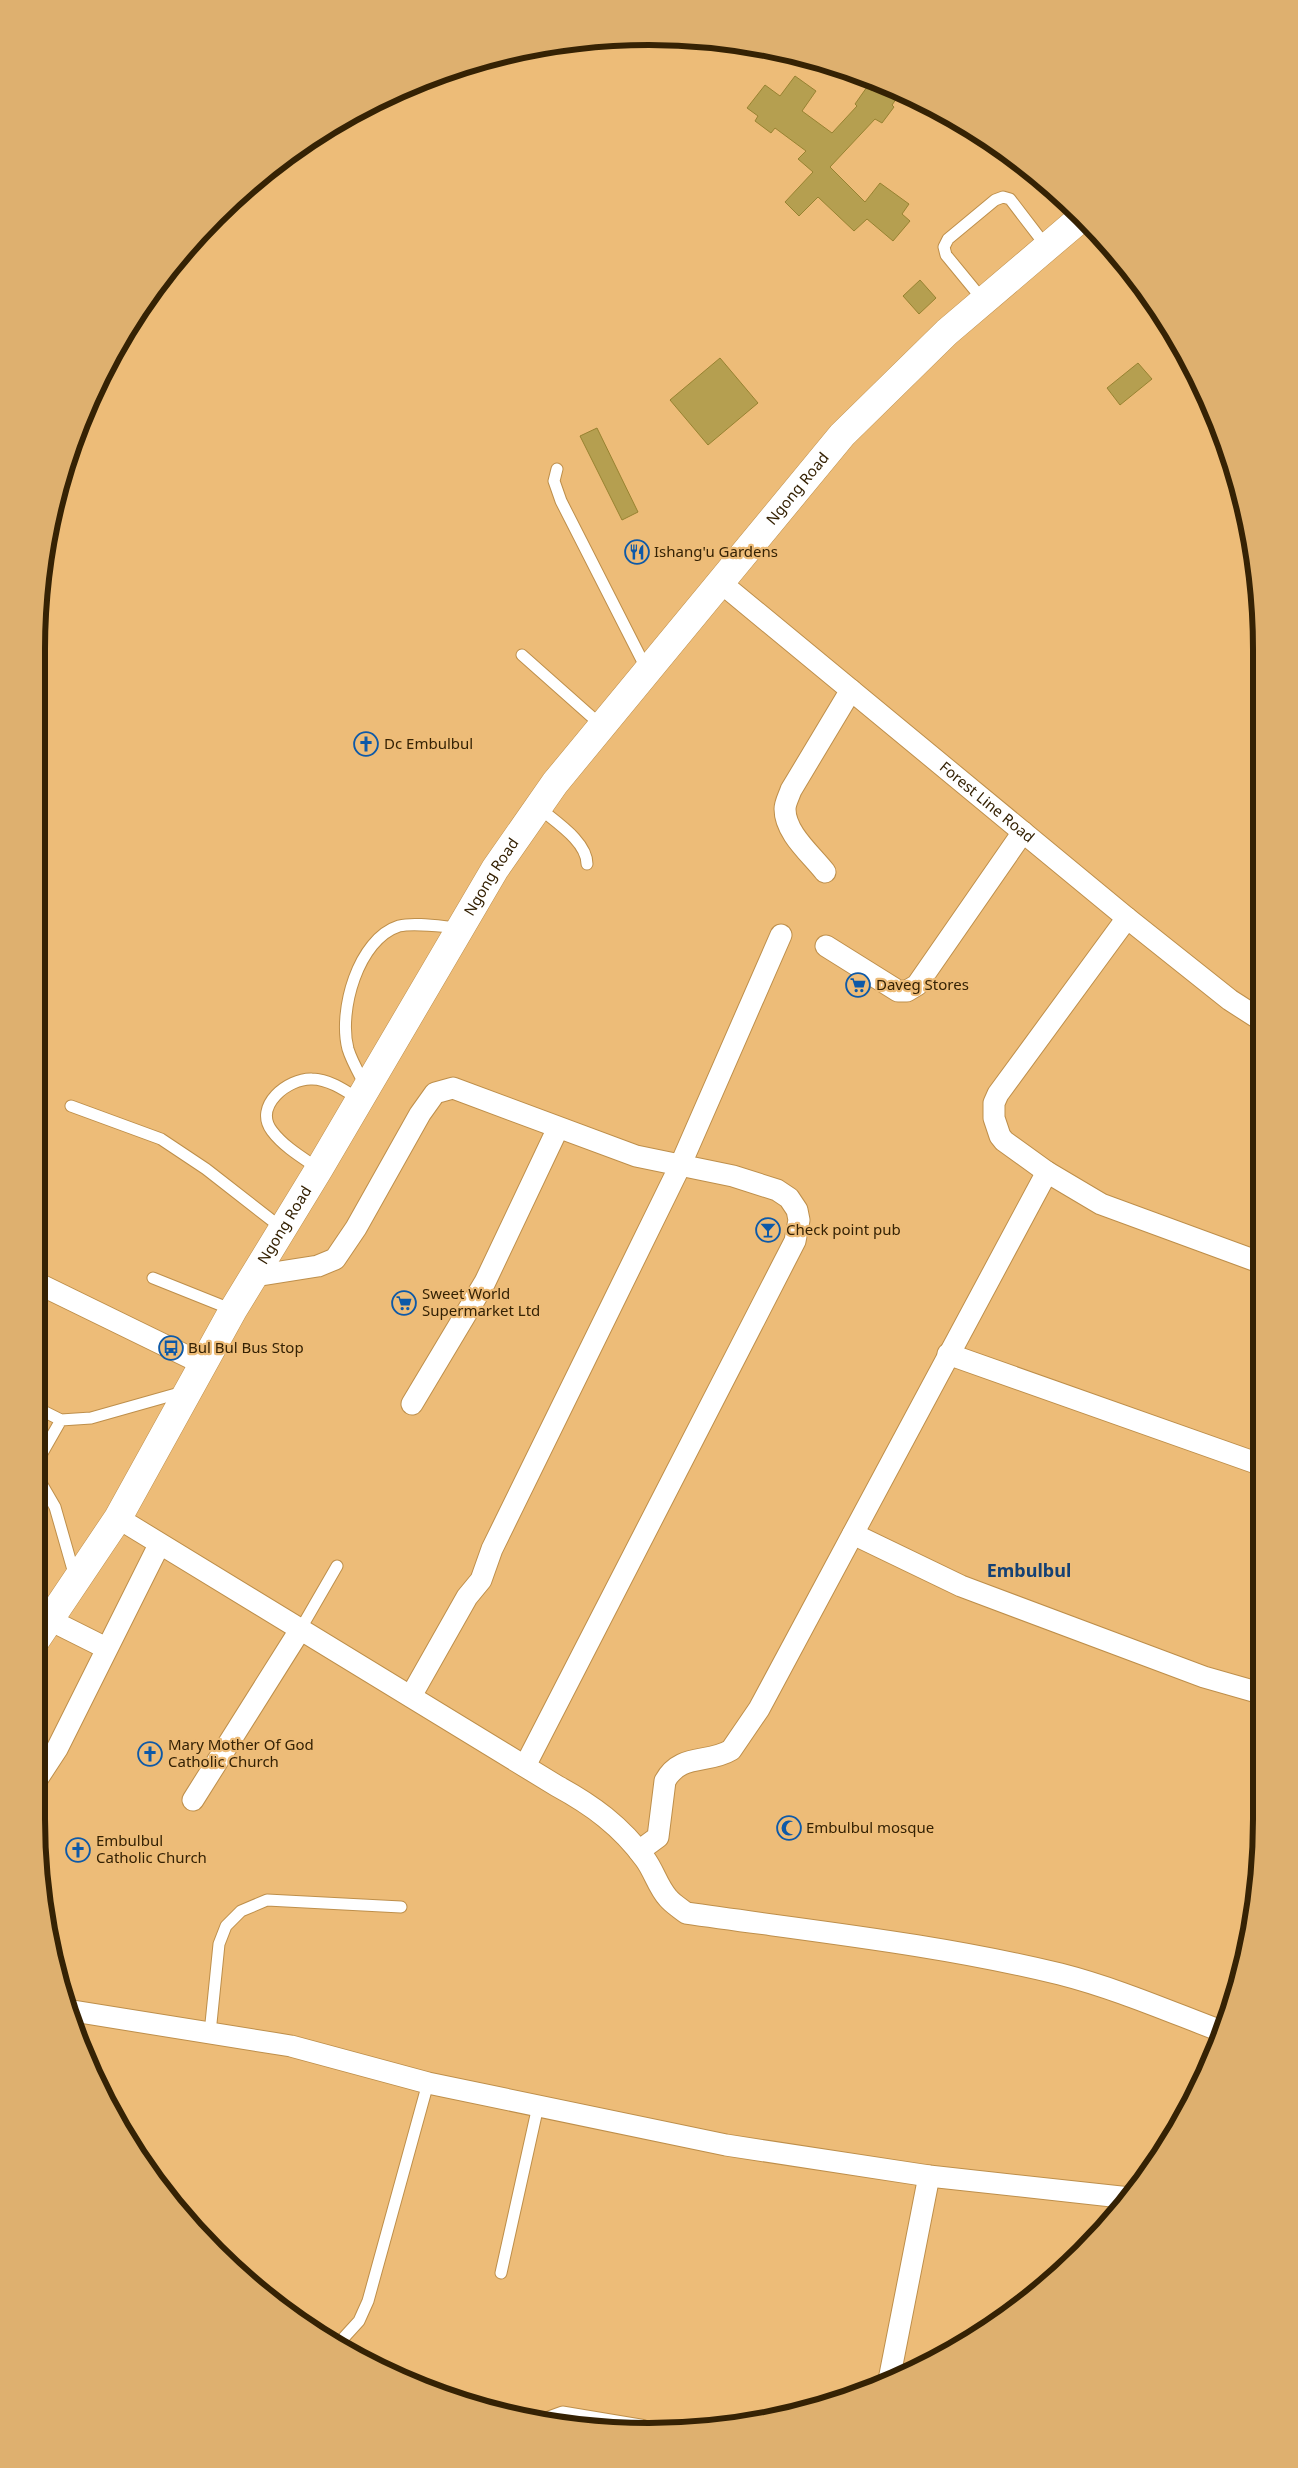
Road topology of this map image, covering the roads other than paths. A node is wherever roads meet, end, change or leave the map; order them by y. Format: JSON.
{"nodes":[{"id":1,"x":1076,"y":222,"type":"edge"},
{"id":2,"x":1046,"y":246,"type":"junction"},
{"id":3,"x":983,"y":300,"type":"junction"},
{"id":4,"x":558,"y":469,"type":"dead end"},
{"id":5,"x":720,"y":582,"type":"junction"},
{"id":6,"x":522,"y":655,"type":"dead end"},
{"id":7,"x":647,"y":670,"type":"junction"},
{"id":8,"x":851,"y":690,"type":"junction"},
{"id":9,"x":602,"y":726,"type":"junction"},
{"id":10,"x":538,"y":807,"type":"junction"},
{"id":11,"x":1023,"y":832,"type":"junction"},
{"id":12,"x":587,"y":864,"type":"dead end"},
{"id":13,"x":825,"y":872,"type":"dead end"},
{"id":14,"x":1127,"y":918,"type":"junction"},
{"id":15,"x":463,"y":928,"type":"junction"},
{"id":16,"x":781,"y":935,"type":"dead end"},
{"id":17,"x":826,"y":946,"type":"dead end"},
{"id":18,"x":1253,"y":1015,"type":"edge"},
{"id":19,"x":363,"y":1094,"type":"junction"},
{"id":20,"x":71,"y":1106,"type":"dead end"},
{"id":21,"x":558,"y":1128,"type":"junction"},
{"id":22,"x":680,"y":1166,"type":"junction"},
{"id":23,"x":319,"y":1169,"type":"junction"},
{"id":24,"x":1047,"y":1172,"type":"junction"},
{"id":25,"x":283,"y":1229,"type":"junction"},
{"id":26,"x":1253,"y":1260,"type":"edge"},
{"id":27,"x":255,"y":1276,"type":"junction"},
{"id":28,"x":153,"y":1278,"type":"dead end"},
{"id":29,"x":45,"y":1287,"type":"edge"},
{"id":30,"x":233,"y":1310,"type":"junction"},
{"id":31,"x":948,"y":1354,"type":"junction"},
{"id":32,"x":203,"y":1364,"type":"junction"},
{"id":33,"x":187,"y":1390,"type":"junction"},
{"id":34,"x":412,"y":1404,"type":"dead end"},
{"id":35,"x":45,"y":1412,"type":"edge"},
{"id":36,"x":61,"y":1420,"type":"junction"},
{"id":37,"x":45,"y":1448,"type":"edge"},
{"id":38,"x":1253,"y":1462,"type":"edge"},
{"id":39,"x":45,"y":1490,"type":"edge"},
{"id":40,"x":118,"y":1518,"type":"junction"},
{"id":41,"x":853,"y":1534,"type":"junction"},
{"id":42,"x":159,"y":1545,"type":"junction"},
{"id":43,"x":338,"y":1566,"type":"dead end"},
{"id":44,"x":76,"y":1581,"type":"junction"},
{"id":45,"x":45,"y":1627,"type":"edge"},
{"id":46,"x":300,"y":1630,"type":"junction"},
{"id":47,"x":45,"y":1631,"type":"edge"},
{"id":48,"x":106,"y":1648,"type":"junction"},
{"id":49,"x":1253,"y":1691,"type":"edge"},
{"id":50,"x":411,"y":1696,"type":"junction"},
{"id":51,"x":525,"y":1766,"type":"junction"},
{"id":52,"x":45,"y":1767,"type":"edge"},
{"id":53,"x":193,"y":1800,"type":"dead end"},
{"id":54,"x":639,"y":1851,"type":"junction"},
{"id":55,"x":401,"y":1907,"type":"dead end"},
{"id":56,"x":77,"y":2012,"type":"edge"},
{"id":57,"x":1215,"y":2029,"type":"edge"},
{"id":58,"x":210,"y":2033,"type":"junction"},
{"id":59,"x":428,"y":2084,"type":"junction"},
{"id":60,"x":538,"y":2106,"type":"junction"},
{"id":61,"x":929,"y":2176,"type":"junction"},
{"id":62,"x":1120,"y":2197,"type":"edge"},
{"id":63,"x":501,"y":2273,"type":"dead end"},
{"id":64,"x":342,"y":2339,"type":"edge"},
{"id":65,"x":891,"y":2372,"type":"edge"}],
"edges":[{"from":1,"to":2,"type":"main road","name":"Ngong Road"},
{"from":2,"to":3,"type":"main road","name":"Ngong Road"},
{"from":2,"to":3,"type":"lane"},
{"from":3,"to":5,"type":"main road","name":"Ngong Road"},
{"from":4,"to":7,"type":"lane"},
{"from":5,"to":7,"type":"main road","name":"Ngong Road"},
{"from":5,"to":8,"type":"street","name":"Forest Line Road"},
{"from":6,"to":9,"type":"lane"},
{"from":7,"to":9,"type":"main road","name":"Ngong Road"},
{"from":8,"to":11,"type":"street","name":"Forest Line Road"},
{"from":8,"to":13,"type":"street"},
{"from":9,"to":10,"type":"main road","name":"Ngong Road"},
{"from":10,"to":12,"type":"lane"},
{"from":10,"to":15,"type":"main road","name":"Ngong Road"},
{"from":11,"to":14,"type":"street","name":"Forest Line Road"},
{"from":11,"to":17,"type":"street"},
{"from":14,"to":18,"type":"street","name":"Forest Line Road"},
{"from":14,"to":24,"type":"street"},
{"from":15,"to":19,"type":"main road","name":"Ngong Road"},
{"from":15,"to":19,"type":"lane"},
{"from":16,"to":22,"type":"street"},
{"from":19,"to":23,"type":"main road","name":"Ngong Road"},
{"from":19,"to":23,"type":"lane"},
{"from":20,"to":25,"type":"lane"},
{"from":21,"to":22,"type":"street"},
{"from":21,"to":27,"type":"street"},
{"from":21,"to":34,"type":"street"},
{"from":22,"to":50,"type":"street"},
{"from":22,"to":51,"type":"street"},
{"from":23,"to":25,"type":"main road","name":"Ngong Road"},
{"from":24,"to":26,"type":"street"},
{"from":24,"to":31,"type":"street"},
{"from":25,"to":27,"type":"main road","name":"Ngong Road"},
{"from":27,"to":30,"type":"main road","name":"Ngong Road"},
{"from":28,"to":30,"type":"lane"},
{"from":29,"to":32,"type":"street"},
{"from":30,"to":32,"type":"main road","name":"Ngong Road"},
{"from":31,"to":38,"type":"street"},
{"from":31,"to":41,"type":"street"},
{"from":32,"to":33,"type":"main road","name":"Ngong Road"},
{"from":33,"to":36,"type":"lane"},
{"from":33,"to":40,"type":"main road","name":"Ngong Road"},
{"from":35,"to":36,"type":"lane"},
{"from":36,"to":37,"type":"lane"},
{"from":39,"to":44,"type":"lane"},
{"from":40,"to":42,"type":"street"},
{"from":40,"to":44,"type":"main road","name":"Ngong Road"},
{"from":41,"to":49,"type":"street"},
{"from":41,"to":54,"type":"street"},
{"from":42,"to":46,"type":"street"},
{"from":42,"to":48,"type":"street"},
{"from":43,"to":46,"type":"lane"},
{"from":44,"to":45,"type":"main road","name":"Ngong Road"},
{"from":46,"to":50,"type":"street"},
{"from":46,"to":53,"type":"street"},
{"from":47,"to":48,"type":"street"},
{"from":48,"to":52,"type":"street"},
{"from":50,"to":51,"type":"street"},
{"from":51,"to":54,"type":"street"},
{"from":54,"to":57,"type":"street"},
{"from":55,"to":58,"type":"lane"},
{"from":56,"to":58,"type":"street"},
{"from":58,"to":59,"type":"street"},
{"from":59,"to":60,"type":"street"},
{"from":59,"to":64,"type":"lane"},
{"from":60,"to":61,"type":"street"},
{"from":60,"to":63,"type":"lane"},
{"from":61,"to":62,"type":"street"},
{"from":61,"to":65,"type":"street"}]}
